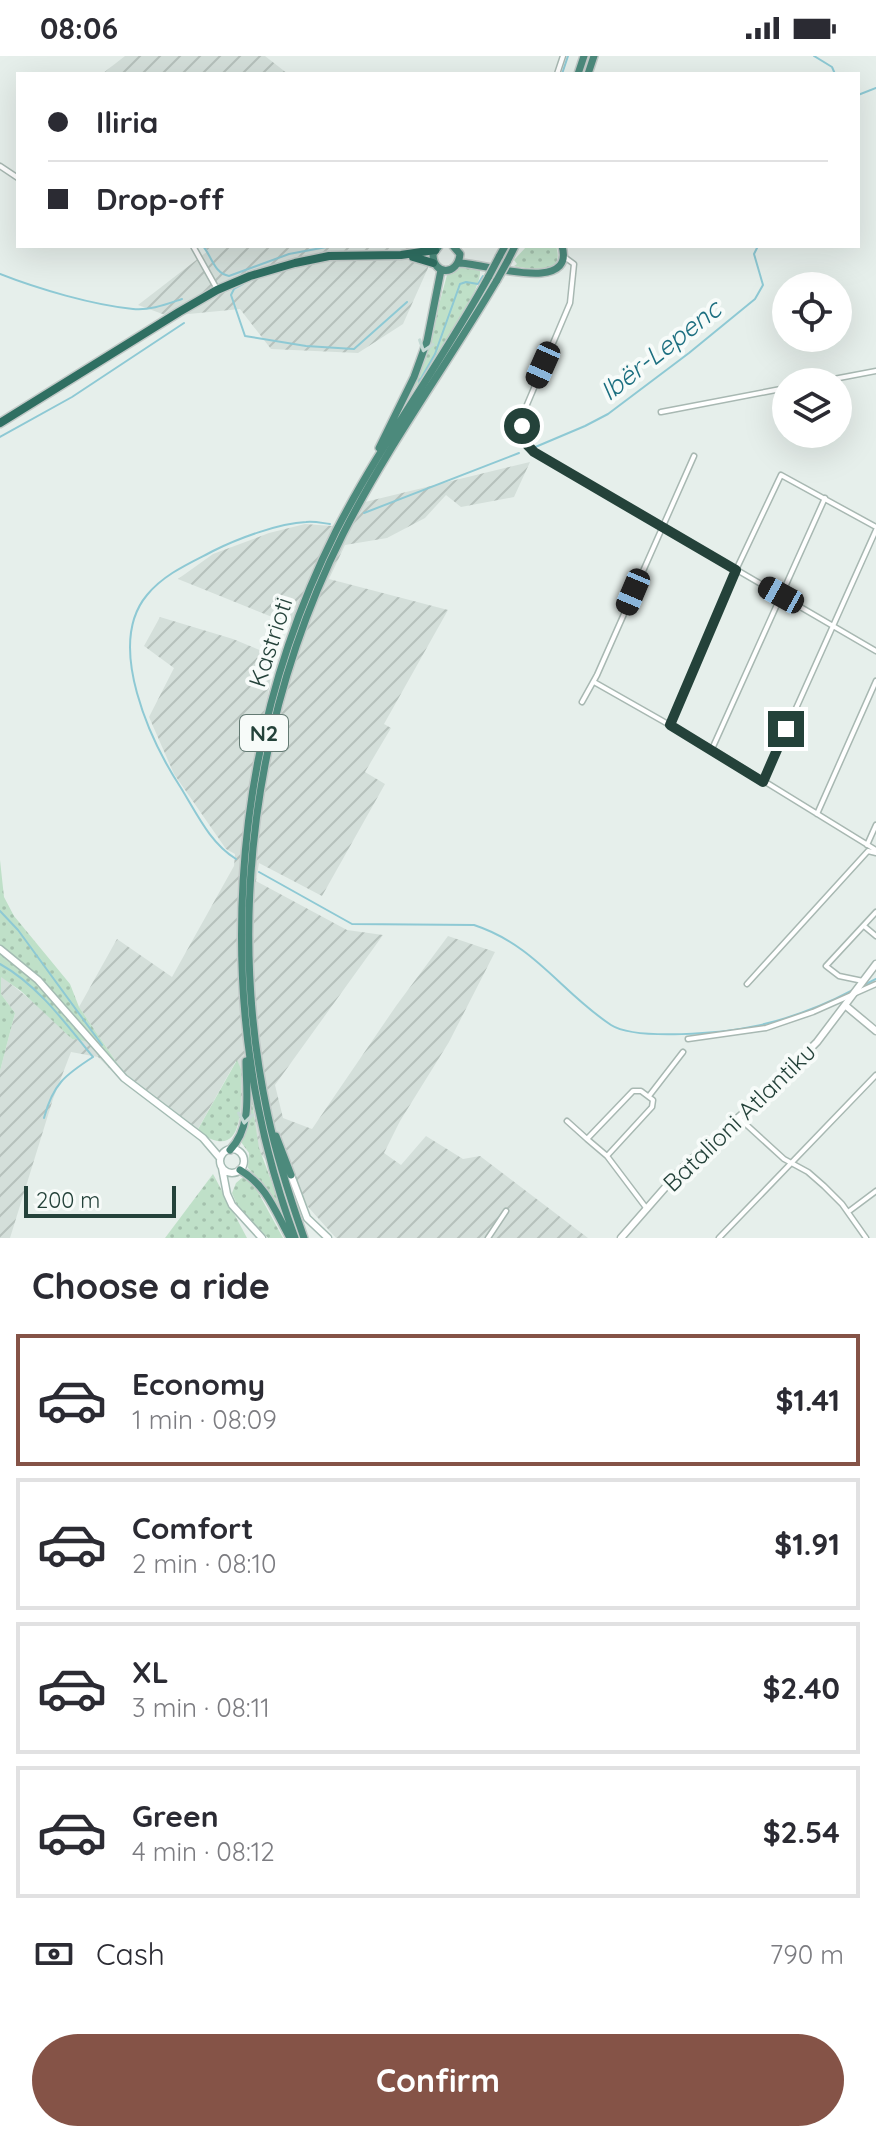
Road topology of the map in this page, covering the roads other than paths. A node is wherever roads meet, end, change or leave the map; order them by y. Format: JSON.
{"nodes":[{"id":1,"x":194,"y":248,"type":"edge"},
{"id":2,"x":437,"y":248,"type":"edge"},
{"id":3,"x":512,"y":248,"type":"edge"},
{"id":4,"x":562,"y":248,"type":"edge"},
{"id":5,"x":458,"y":252,"type":"edge"},
{"id":6,"x":401,"y":255,"type":"junction"},
{"id":7,"x":563,"y":256,"type":"junction"},
{"id":8,"x":433,"y":263,"type":"junction"},
{"id":9,"x":441,"y":270,"type":"junction"},
{"id":10,"x":493,"y":278,"type":"junction"},
{"id":11,"x":217,"y":290,"type":"junction"},
{"id":12,"x":876,"y":371,"type":"edge"},
{"id":13,"x":852,"y":376,"type":"edge"},
{"id":14,"x":772,"y":391,"type":"edge"},
{"id":15,"x":661,"y":412,"type":"dead end"},
{"id":16,"x":0,"y":423,"type":"edge"},
{"id":17,"x":694,"y":456,"type":"dead end"},
{"id":18,"x":364,"y":480,"type":"junction"},
{"id":19,"x":825,"y":498,"type":"junction"},
{"id":20,"x":663,"y":527,"type":"junction"},
{"id":21,"x":876,"y":528,"type":"edge"},
{"id":22,"x":736,"y":570,"type":"junction"},
{"id":23,"x":781,"y":595,"type":"junction"},
{"id":24,"x":832,"y":625,"type":"junction"},
{"id":25,"x":876,"y":651,"type":"edge"},
{"id":26,"x":876,"y":681,"type":"edge"},
{"id":27,"x":594,"y":682,"type":"junction"},
{"id":28,"x":582,"y":702,"type":"dead end"},
{"id":29,"x":670,"y":725,"type":"junction"},
{"id":30,"x":712,"y":749,"type":"junction"},
{"id":31,"x":763,"y":782,"type":"junction"},
{"id":32,"x":817,"y":814,"type":"junction"},
{"id":33,"x":876,"y":825,"type":"edge"},
{"id":34,"x":867,"y":845,"type":"junction"},
{"id":35,"x":876,"y":851,"type":"edge"},
{"id":36,"x":876,"y":912,"type":"edge"},
{"id":37,"x":864,"y":926,"type":"junction"},
{"id":38,"x":876,"y":936,"type":"edge"},
{"id":39,"x":0,"y":949,"type":"edge"},
{"id":40,"x":876,"y":964,"type":"edge"},
{"id":41,"x":863,"y":981,"type":"junction"},
{"id":42,"x":747,"y":984,"type":"dead end"},
{"id":43,"x":876,"y":984,"type":"edge"},
{"id":44,"x":855,"y":992,"type":"junction"},
{"id":45,"x":846,"y":1006,"type":"junction"},
{"id":46,"x":246,"y":1027,"type":"junction"},
{"id":47,"x":876,"y":1031,"type":"edge"},
{"id":48,"x":688,"y":1039,"type":"dead end"},
{"id":49,"x":683,"y":1052,"type":"dead end"},
{"id":50,"x":876,"y":1075,"type":"edge"},
{"id":51,"x":651,"y":1098,"type":"junction"},
{"id":52,"x":738,"y":1116,"type":"junction"},
{"id":53,"x":268,"y":1120,"type":"junction"},
{"id":54,"x":567,"y":1121,"type":"dead end"},
{"id":55,"x":203,"y":1138,"type":"junction"},
{"id":56,"x":587,"y":1139,"type":"junction"},
{"id":57,"x":228,"y":1150,"type":"junction"},
{"id":58,"x":607,"y":1156,"type":"junction"},
{"id":59,"x":220,"y":1158,"type":"junction"},
{"id":60,"x":789,"y":1162,"type":"junction"},
{"id":61,"x":222,"y":1168,"type":"junction"},
{"id":62,"x":237,"y":1171,"type":"junction"},
{"id":63,"x":291,"y":1175,"type":"joint"},
{"id":64,"x":876,"y":1191,"type":"edge"},
{"id":65,"x":230,"y":1201,"type":"junction"},
{"id":66,"x":647,"y":1209,"type":"junction"},
{"id":67,"x":506,"y":1211,"type":"dead end"},
{"id":68,"x":848,"y":1212,"type":"junction"},
{"id":69,"x":260,"y":1237,"type":"edge"},
{"id":70,"x":292,"y":1238,"type":"edge"},
{"id":71,"x":304,"y":1238,"type":"edge"},
{"id":72,"x":328,"y":1238,"type":"edge"},
{"id":73,"x":488,"y":1238,"type":"edge"},
{"id":74,"x":621,"y":1238,"type":"edge"},
{"id":75,"x":719,"y":1238,"type":"edge"},
{"id":76,"x":866,"y":1238,"type":"edge"}],
"edges":[{"from":1,"to":11,"type":"street"},
{"from":2,"to":6,"type":"highway"},
{"from":2,"to":8,"type":"highway"},
{"from":3,"to":10,"type":"highway","name":"Kastrioti","number":"N2","bridge":true},
{"from":4,"to":7,"type":"highway"},
{"from":5,"to":7,"type":"highway"},
{"from":5,"to":9,"type":"highway"},
{"from":6,"to":8,"type":"highway"},
{"from":6,"to":11,"type":"highway"},
{"from":7,"to":20,"type":"street"},
{"from":8,"to":9,"type":"highway"},
{"from":9,"to":18,"type":"highway","one_way":true},
{"from":10,"to":18,"type":"highway","name":"Kastrioti","number":"N2"},
{"from":10,"to":53,"type":"highway","name":"Kastrioti","number":"N2"},
{"from":11,"to":16,"type":"highway"},
{"from":12,"to":13,"type":"street"},
{"from":14,"to":15,"type":"street"},
{"from":17,"to":20,"type":"street"},
{"from":18,"to":46,"type":"highway","name":"Kastrioti","number":"N2"},
{"from":19,"to":21,"type":"street"},
{"from":19,"to":22,"type":"street"},
{"from":19,"to":23,"type":"street"},
{"from":20,"to":22,"type":"street"},
{"from":20,"to":27,"type":"street"},
{"from":21,"to":24,"type":"street"},
{"from":22,"to":23,"type":"street"},
{"from":22,"to":29,"type":"street"},
{"from":23,"to":24,"type":"street"},
{"from":23,"to":30,"type":"street"},
{"from":24,"to":25,"type":"street"},
{"from":24,"to":31,"type":"street"},
{"from":26,"to":32,"type":"street"},
{"from":27,"to":28,"type":"street"},
{"from":27,"to":29,"type":"street"},
{"from":29,"to":30,"type":"street"},
{"from":30,"to":31,"type":"street"},
{"from":31,"to":32,"type":"street"},
{"from":32,"to":34,"type":"street"},
{"from":33,"to":34,"type":"street"},
{"from":34,"to":35,"type":"street"},
{"from":35,"to":42,"type":"street"},
{"from":36,"to":37,"type":"street"},
{"from":37,"to":38,"type":"street"},
{"from":37,"to":41,"type":"street"},
{"from":39,"to":55,"type":"main road"},
{"from":40,"to":41,"type":"main road","name":"Batalioni Atlantiku"},
{"from":41,"to":44,"type":"main road","name":"Batalioni Atlantiku"},
{"from":43,"to":44,"type":"street"},
{"from":44,"to":45,"type":"main road","name":"Batalioni Atlantiku"},
{"from":44,"to":48,"type":"street","name":"Batalioni Atlantiku"},
{"from":45,"to":47,"type":"main road"},
{"from":45,"to":52,"type":"main road","name":"Batalioni Atlantiku"},
{"from":46,"to":57,"type":"highway","one_way":true},
{"from":46,"to":70,"type":"highway","name":"Kastrioti","number":"N2"},
{"from":49,"to":51,"type":"street"},
{"from":50,"to":60,"type":"street"},
{"from":51,"to":56,"type":"street"},
{"from":51,"to":58,"type":"street"},
{"from":52,"to":60,"type":"street"},
{"from":52,"to":66,"type":"main road","name":"Batalioni Atlantiku"},
{"from":53,"to":63,"type":"highway"},
{"from":53,"to":71,"type":"highway","number":"N2"},
{"from":54,"to":56,"type":"street"},
{"from":55,"to":57,"type":"main road"},
{"from":55,"to":59,"type":"main road"},
{"from":56,"to":58,"type":"street"},
{"from":57,"to":59,"type":"main road"},
{"from":57,"to":62,"type":"main road"},
{"from":58,"to":66,"type":"street"},
{"from":59,"to":61,"type":"main road"},
{"from":60,"to":68,"type":"street"},
{"from":60,"to":75,"type":"street"},
{"from":61,"to":62,"type":"main road"},
{"from":61,"to":65,"type":"main road"},
{"from":62,"to":65,"type":"main road"},
{"from":62,"to":70,"type":"highway"},
{"from":63,"to":72,"type":"main road"},
{"from":64,"to":68,"type":"street"},
{"from":65,"to":69,"type":"main road"},
{"from":66,"to":74,"type":"main road","name":"Batalioni Atlantiku"},
{"from":67,"to":73,"type":"street"},
{"from":68,"to":76,"type":"street"}]}
